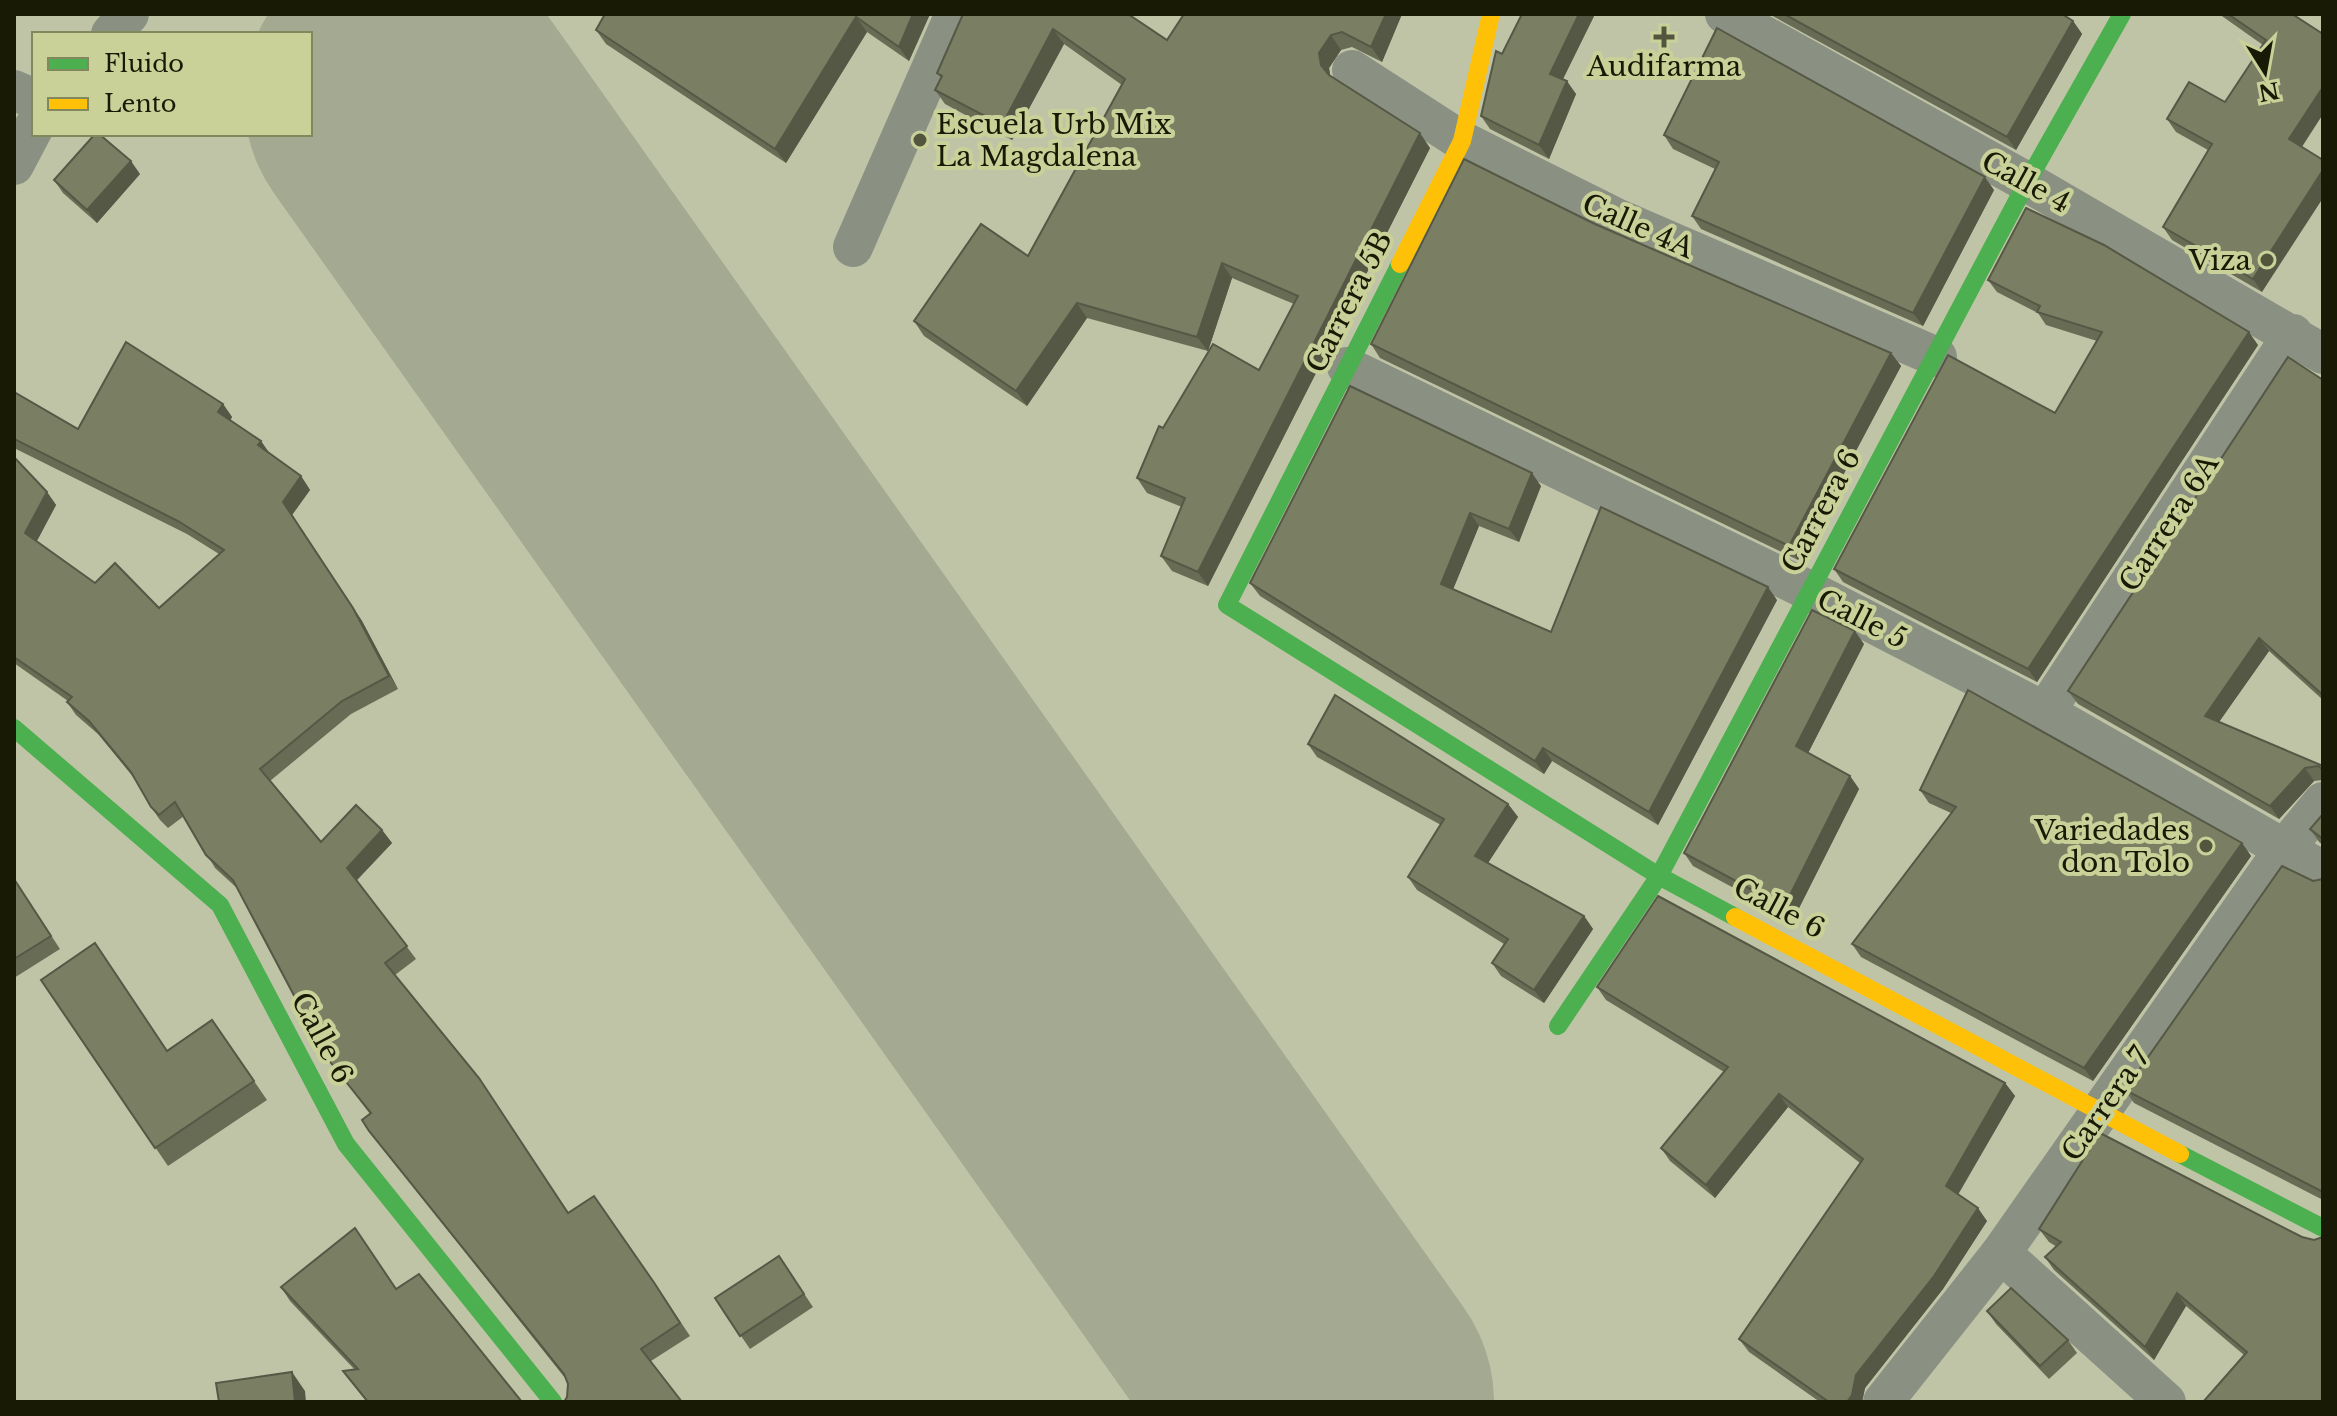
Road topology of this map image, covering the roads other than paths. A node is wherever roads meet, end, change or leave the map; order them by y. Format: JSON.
{"nodes":[{"id":1,"x":129,"y":14,"type":"edge"},
{"id":2,"x":955,"y":14,"type":"edge"},
{"id":3,"x":1491,"y":14,"type":"edge"},
{"id":4,"x":1725,"y":14,"type":"edge"},
{"id":5,"x":2122,"y":14,"type":"edge"},
{"id":6,"x":113,"y":32,"type":"edge"},
{"id":7,"x":1352,"y":70,"type":"dead end"},
{"id":8,"x":32,"y":131,"type":"edge"},
{"id":9,"x":1462,"y":141,"type":"junction"},
{"id":10,"x":14,"y":165,"type":"edge"},
{"id":11,"x":2027,"y":182,"type":"junction"},
{"id":12,"x":853,"y":247,"type":"dead end"},
{"id":13,"x":2308,"y":344,"type":"edge"},
{"id":14,"x":1937,"y":357,"type":"junction"},
{"id":15,"x":1347,"y":367,"type":"junction"},
{"id":16,"x":1810,"y":591,"type":"junction"},
{"id":17,"x":1227,"y":605,"type":"joint"},
{"id":18,"x":2045,"y":712,"type":"junction"},
{"id":19,"x":14,"y":728,"type":"edge"},
{"id":20,"x":2323,"y":802,"type":"edge"},
{"id":21,"x":2285,"y":848,"type":"junction"},
{"id":22,"x":2323,"y":871,"type":"edge"},
{"id":23,"x":1659,"y":876,"type":"junction"},
{"id":24,"x":1558,"y":1026,"type":"dead end"},
{"id":25,"x":2099,"y":1113,"type":"junction"},
{"id":26,"x":2323,"y":1228,"type":"edge"},
{"id":27,"x":2001,"y":1253,"type":"junction"},
{"id":28,"x":553,"y":1402,"type":"edge"},
{"id":29,"x":1883,"y":1402,"type":"edge"},
{"id":30,"x":2166,"y":1402,"type":"edge"}],
"edges":[{"from":1,"to":6,"type":"street"},
{"from":2,"to":12,"type":"street"},
{"from":3,"to":9,"type":"street","name":"Carrera 5B"},
{"from":4,"to":11,"type":"street","name":"Calle 4"},
{"from":5,"to":11,"type":"street","name":"Carrera 6"},
{"from":7,"to":9,"type":"street","name":"Calle 4A"},
{"from":8,"to":10,"type":"street"},
{"from":9,"to":14,"type":"street","name":"Calle 4A"},
{"from":9,"to":15,"type":"street","name":"Carrera 5B"},
{"from":11,"to":13,"type":"street","name":"Calle 4"},
{"from":11,"to":14,"type":"street","name":"Carrera 6"},
{"from":13,"to":18,"type":"street","name":"Carrera 6A"},
{"from":14,"to":16,"type":"street","name":"Carrera 6"},
{"from":15,"to":16,"type":"street","name":"Calle 5"},
{"from":15,"to":17,"type":"street","name":"Carrera 5B"},
{"from":16,"to":18,"type":"street","name":"Calle 5"},
{"from":16,"to":23,"type":"street","name":"Carrera 6"},
{"from":17,"to":23,"type":"street","name":"Calle 6"},
{"from":18,"to":21,"type":"street","name":"Calle 5"},
{"from":19,"to":28,"type":"street","name":"Calle 6"},
{"from":20,"to":21,"type":"street","name":"Carrera 7"},
{"from":21,"to":22,"type":"street","name":"Calle 5"},
{"from":21,"to":25,"type":"street","name":"Carrera 7"},
{"from":23,"to":24,"type":"street","name":"Carrera 6"},
{"from":23,"to":25,"type":"street","name":"Calle 6"},
{"from":25,"to":26,"type":"street","name":"Calle 6"},
{"from":25,"to":27,"type":"street","name":"Carrera 7"},
{"from":27,"to":29,"type":"street","name":"Carrera 7"},
{"from":27,"to":30,"type":"street"}]}
